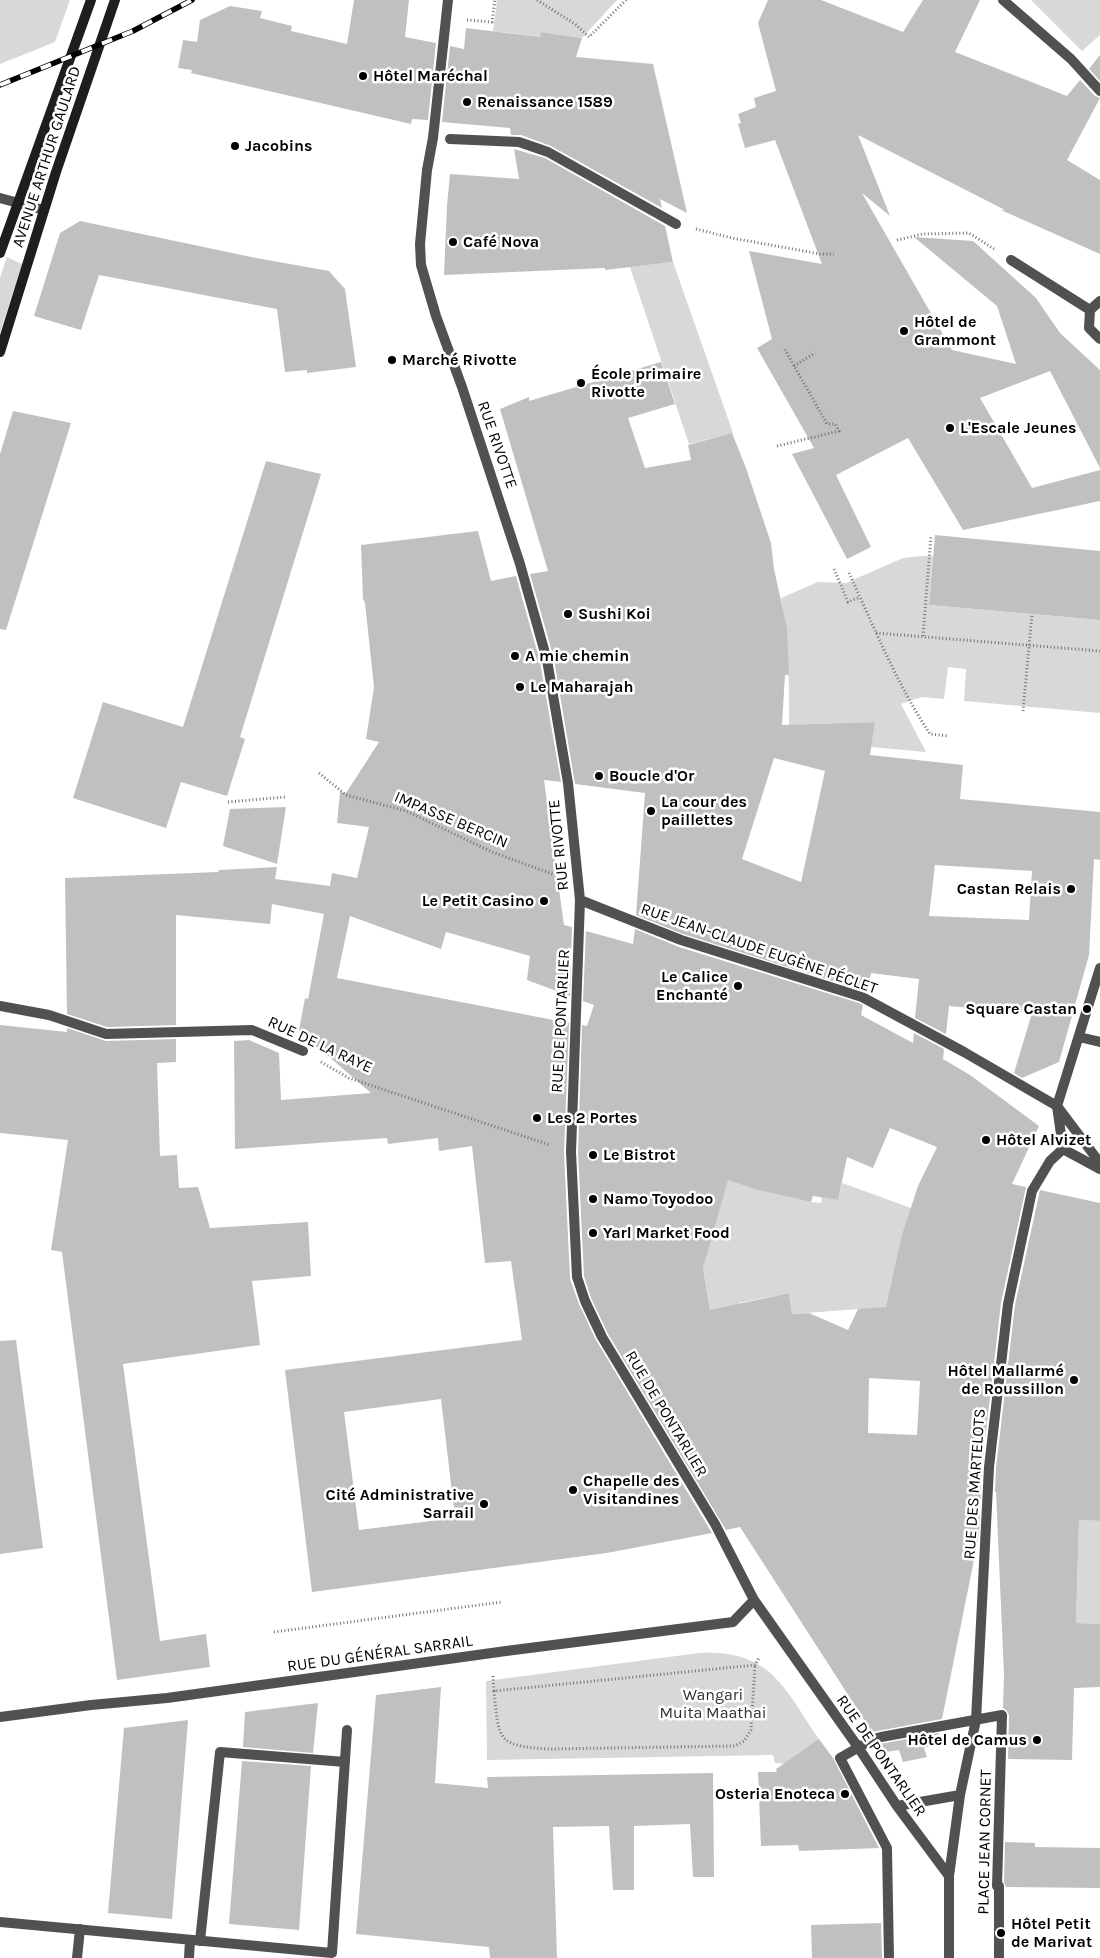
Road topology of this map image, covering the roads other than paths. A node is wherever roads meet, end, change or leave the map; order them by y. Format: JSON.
{"nodes":[{"id":1,"x":91,"y":0,"type":"edge"},
{"id":2,"x":115,"y":0,"type":"edge"},
{"id":3,"x":448,"y":0,"type":"edge"},
{"id":4,"x":1003,"y":0,"type":"edge"},
{"id":5,"x":1100,"y":91,"type":"edge"},
{"id":6,"x":450,"y":139,"type":"dead end"},
{"id":7,"x":0,"y":198,"type":"edge"},
{"id":8,"x":17,"y":203,"type":"junction"},
{"id":9,"x":44,"y":210,"type":"junction"},
{"id":10,"x":676,"y":224,"type":"road end"},
{"id":11,"x":0,"y":253,"type":"edge"},
{"id":12,"x":1011,"y":260,"type":"road end"},
{"id":13,"x":1100,"y":301,"type":"edge"},
{"id":14,"x":1090,"y":310,"type":"junction"},
{"id":15,"x":1100,"y":339,"type":"edge"},
{"id":16,"x":0,"y":352,"type":"edge"},
{"id":17,"x":580,"y":900,"type":"junction"},
{"id":18,"x":1100,"y":968,"type":"edge"},
{"id":19,"x":0,"y":1006,"type":"edge"},
{"id":20,"x":1079,"y":1037,"type":"junction"},
{"id":21,"x":1100,"y":1042,"type":"edge"},
{"id":22,"x":302,"y":1050,"type":"road end"},
{"id":23,"x":1057,"y":1106,"type":"junction"},
{"id":24,"x":1063,"y":1149,"type":"junction"},
{"id":25,"x":1100,"y":1163,"type":"edge"},
{"id":26,"x":1100,"y":1169,"type":"edge"},
{"id":27,"x":754,"y":1600,"type":"junction"},
{"id":28,"x":0,"y":1717,"type":"edge"},
{"id":29,"x":976,"y":1720,"type":"junction"},
{"id":30,"x":347,"y":1730,"type":"dead end"},
{"id":31,"x":858,"y":1747,"type":"junction"},
{"id":32,"x":346,"y":1762,"type":"junction"},
{"id":33,"x":960,"y":1796,"type":"junction"},
{"id":34,"x":897,"y":1806,"type":"junction"},
{"id":35,"x":949,"y":1876,"type":"junction"},
{"id":36,"x":0,"y":1922,"type":"edge"},
{"id":37,"x":80,"y":1929,"type":"junction"},
{"id":38,"x":195,"y":1940,"type":"junction"},
{"id":39,"x":332,"y":1953,"type":"junction"},
{"id":40,"x":77,"y":1958,"type":"edge"},
{"id":41,"x":189,"y":1958,"type":"edge"},
{"id":42,"x":343,"y":1958,"type":"edge"},
{"id":43,"x":889,"y":1958,"type":"edge"},
{"id":44,"x":949,"y":1958,"type":"edge"},
{"id":45,"x":999,"y":1958,"type":"edge"}],
"edges":[{"from":1,"to":8,"type":"main road","name":"AVENUE ARTHUR GAULARD"},
{"from":2,"to":9,"type":"main road","name":"AVENUE ARTHUR GAULARD"},
{"from":3,"to":17,"type":"street","name":"RUE RIVOTTE"},
{"from":4,"to":5,"type":"street"},
{"from":6,"to":10,"type":"street"},
{"from":7,"to":8,"type":"street"},
{"from":8,"to":9,"type":"street"},
{"from":8,"to":11,"type":"main road","name":"AVENUE ARTHUR GAULARD"},
{"from":9,"to":16,"type":"main road","name":"AVENUE ARTHUR GAULARD"},
{"from":12,"to":14,"type":"street"},
{"from":13,"to":14,"type":"street"},
{"from":14,"to":15,"type":"street"},
{"from":17,"to":23,"type":"street","name":"RUE JEAN-CLAUDE EUGÈNE PÉCLET"},
{"from":17,"to":27,"type":"street","name":"RUE DE PONTARLIER"},
{"from":18,"to":20,"type":"street"},
{"from":19,"to":22,"type":"street","name":"RUE DE LA RAYE"},
{"from":20,"to":21,"type":"street"},
{"from":20,"to":23,"type":"street"},
{"from":23,"to":24,"type":"street"},
{"from":23,"to":25,"type":"street"},
{"from":24,"to":26,"type":"street"},
{"from":24,"to":29,"type":"street","name":"RUE DES MARTELOTS"},
{"from":27,"to":28,"type":"street","name":"RUE DU GÉNÉRAL SARRAIL"},
{"from":27,"to":31,"type":"street","name":"RUE DE PONTARLIER"},
{"from":29,"to":31,"type":"street","name":"PLACE JEAN CORNET"},
{"from":29,"to":33,"type":"street","name":"RUE DES MARTELOTS"},
{"from":29,"to":45,"type":"street","name":"PLACE JEAN CORNET"},
{"from":30,"to":32,"type":"street"},
{"from":31,"to":34,"type":"street","name":"RUE DE PONTARLIER"},
{"from":31,"to":43,"type":"street","name":"PLACE JEAN CORNET"},
{"from":32,"to":38,"type":"street"},
{"from":32,"to":39,"type":"street"},
{"from":33,"to":34,"type":"street"},
{"from":33,"to":35,"type":"street","name":"RUE DES MARTELOTS"},
{"from":34,"to":35,"type":"street","name":"RUE DE PONTARLIER"},
{"from":35,"to":44,"type":"street","name":"RUE DES MARTELOTS"},
{"from":36,"to":37,"type":"street"},
{"from":37,"to":38,"type":"street"},
{"from":37,"to":40,"type":"street"},
{"from":38,"to":39,"type":"street"},
{"from":38,"to":41,"type":"street"},
{"from":39,"to":42,"type":"street"}]}
